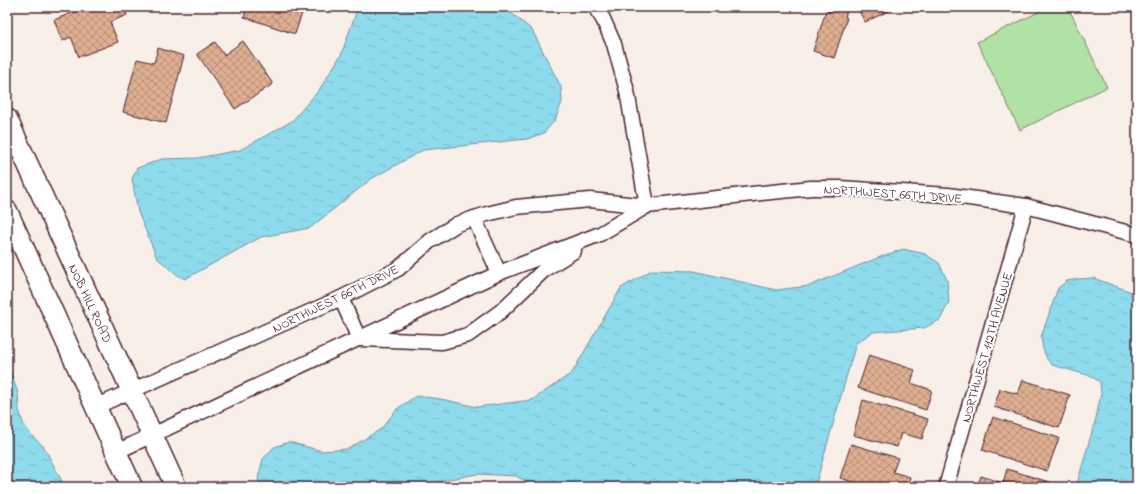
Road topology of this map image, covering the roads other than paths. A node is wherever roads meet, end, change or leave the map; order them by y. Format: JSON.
{"nodes":[{"id":1,"x":595,"y":7,"type":"edge"},
{"id":2,"x":7,"y":119,"type":"edge"},
{"id":3,"x":647,"y":206,"type":"junction"},
{"id":4,"x":1026,"y":206,"type":"junction"},
{"id":5,"x":7,"y":212,"type":"edge"},
{"id":6,"x":474,"y":218,"type":"junction"},
{"id":7,"x":600,"y":234,"type":"junction"},
{"id":8,"x":1137,"y":234,"type":"edge"},
{"id":9,"x":499,"y":273,"type":"junction"},
{"id":10,"x":341,"y":298,"type":"junction"},
{"id":11,"x":359,"y":339,"type":"junction"},
{"id":12,"x":131,"y":391,"type":"junction"},
{"id":13,"x":95,"y":407,"type":"junction"},
{"id":14,"x":151,"y":436,"type":"junction"},
{"id":15,"x":116,"y":452,"type":"junction"},
{"id":16,"x":132,"y":487,"type":"edge"},
{"id":17,"x":176,"y":487,"type":"edge"},
{"id":18,"x":946,"y":487,"type":"edge"}],
"edges":[{"from":1,"to":3,"type":"street"},
{"from":2,"to":12,"type":"main road","name":"NOB HILL ROAD"},
{"from":3,"to":4,"type":"street","name":"NORTHWEST 66TH DRIVE"},
{"from":3,"to":6,"type":"street","name":"NORTHWEST 66TH DRIVE"},
{"from":3,"to":7,"type":"street","name":"NORTHWEST 66TH DRIVE"},
{"from":4,"to":8,"type":"street","name":"NORTHWEST 66TH DRIVE"},
{"from":4,"to":18,"type":"street","name":"NORTHWEST 112TH AVENUE"},
{"from":5,"to":13,"type":"main road"},
{"from":6,"to":9,"type":"street"},
{"from":6,"to":10,"type":"street","name":"NORTHWEST 66TH DRIVE"},
{"from":7,"to":9,"type":"street","name":"NORTHWEST 66TH DRIVE"},
{"from":7,"to":11,"type":"street","name":"NORTHWEST 66TH DRIVE"},
{"from":9,"to":11,"type":"street","name":"NORTHWEST 66TH DRIVE"},
{"from":10,"to":11,"type":"street"},
{"from":10,"to":12,"type":"street","name":"NORTHWEST 66TH DRIVE"},
{"from":11,"to":14,"type":"street","name":"NORTHWEST 66TH DRIVE"},
{"from":12,"to":13,"type":"street","name":"NORTHWEST 66TH DRIVE"},
{"from":12,"to":14,"type":"main road","name":"NOB HILL ROAD"},
{"from":13,"to":15,"type":"main road"},
{"from":14,"to":15,"type":"street","name":"NORTHWEST 66TH DRIVE"},
{"from":14,"to":17,"type":"main road","name":"NOB HILL ROAD"},
{"from":15,"to":16,"type":"main road"}]}
